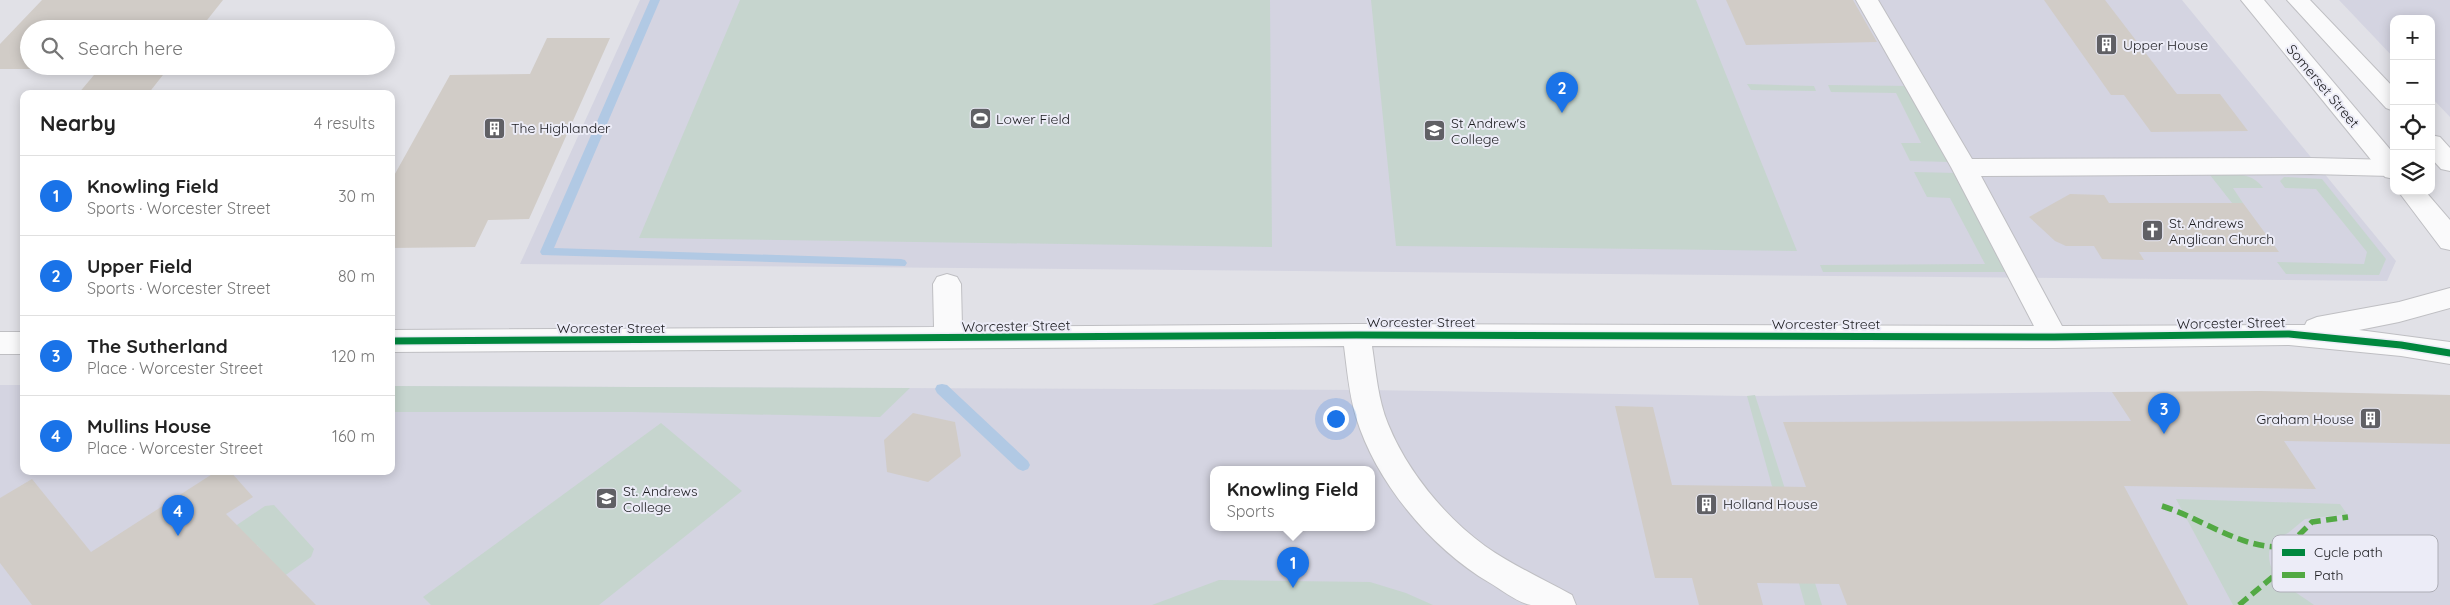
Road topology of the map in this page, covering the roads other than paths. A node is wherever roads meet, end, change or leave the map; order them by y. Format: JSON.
{"nodes":[{"id":1,"x":1867,"y":0,"type":"edge"},
{"id":2,"x":2252,"y":0,"type":"edge"},
{"id":3,"x":2298,"y":0,"type":"edge"},
{"id":4,"x":2390,"y":98,"type":"edge"},
{"id":5,"x":2435,"y":147,"type":"edge"},
{"id":6,"x":2450,"y":163,"type":"edge"},
{"id":7,"x":1964,"y":168,"type":"junction"},
{"id":8,"x":2390,"y":168,"type":"edge"},
{"id":9,"x":2390,"y":170,"type":"edge"},
{"id":10,"x":2414,"y":195,"type":"edge"},
{"id":11,"x":2450,"y":241,"type":"edge"},
{"id":12,"x":947,"y":284,"type":"dead end"},
{"id":13,"x":2450,"y":298,"type":"edge"},
{"id":14,"x":2289,"y":334,"type":"junction"},
{"id":15,"x":1356,"y":335,"type":"junction"},
{"id":16,"x":2054,"y":337,"type":"junction"},
{"id":17,"x":948,"y":339,"type":"junction"},
{"id":18,"x":395,"y":341,"type":"edge"},
{"id":19,"x":0,"y":343,"type":"edge"},
{"id":20,"x":20,"y":343,"type":"edge"},
{"id":21,"x":2450,"y":353,"type":"edge"},
{"id":22,"x":1560,"y":605,"type":"edge"}],
"edges":[{"from":1,"to":7,"type":"street"},
{"from":2,"to":8,"type":"street","name":"Somerset Street"},
{"from":3,"to":4,"type":"street"},
{"from":5,"to":6,"type":"street"},
{"from":7,"to":9,"type":"street"},
{"from":7,"to":16,"type":"street"},
{"from":10,"to":11,"type":"street"},
{"from":12,"to":17,"type":"street"},
{"from":13,"to":14,"type":"street","name":"Worcester Street"},
{"from":14,"to":16,"type":"street","name":"Worcester Street"},
{"from":14,"to":21,"type":"street","name":"Worcester Street"},
{"from":15,"to":16,"type":"street","name":"Worcester Street"},
{"from":15,"to":17,"type":"street","name":"Worcester Street"},
{"from":15,"to":22,"type":"street"},
{"from":17,"to":18,"type":"street","name":"Worcester Street"},
{"from":19,"to":20,"type":"street"}]}
